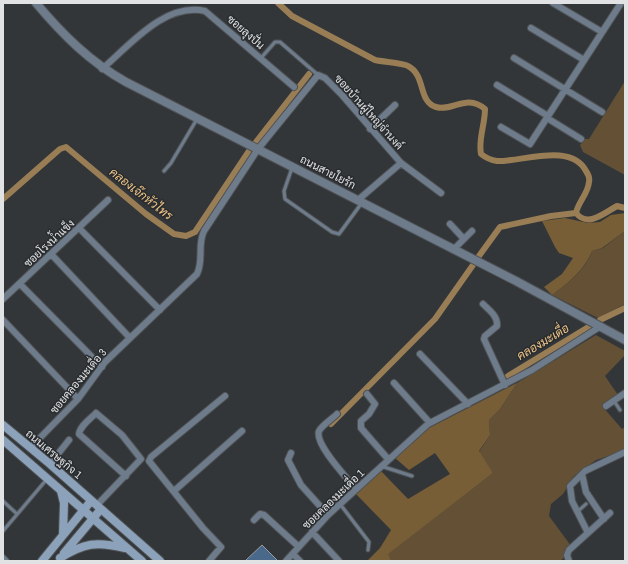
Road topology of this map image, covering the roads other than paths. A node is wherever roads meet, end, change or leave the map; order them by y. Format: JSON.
{"nodes":[{"id":1,"x":36,"y":3,"type":"edge"},
{"id":2,"x":553,"y":3,"type":"edge"},
{"id":3,"x":620,"y":3,"type":"edge"},
{"id":4,"x":625,"y":6,"type":"edge"},
{"id":5,"x":531,"y":28,"type":"dead end"},
{"id":6,"x":602,"y":32,"type":"junction"},
{"id":7,"x":514,"y":58,"type":"dead end"},
{"id":8,"x":261,"y":59,"type":"junction"},
{"id":9,"x":584,"y":60,"type":"junction"},
{"id":10,"x":102,"y":69,"type":"junction"},
{"id":11,"x":318,"y":75,"type":"junction"},
{"id":12,"x":497,"y":85,"type":"dead end"},
{"id":13,"x":294,"y":87,"type":"dead end"},
{"id":14,"x":564,"y":90,"type":"junction"},
{"id":15,"x":395,"y":105,"type":"dead end"},
{"id":16,"x":602,"y":112,"type":"dead end"},
{"id":17,"x":547,"y":117,"type":"junction"},
{"id":18,"x":198,"y":119,"type":"junction"},
{"id":19,"x":501,"y":127,"type":"dead end"},
{"id":20,"x":370,"y":129,"type":"junction"},
{"id":21,"x":581,"y":139,"type":"dead end"},
{"id":22,"x":258,"y":149,"type":"junction"},
{"id":23,"x":401,"y":163,"type":"junction"},
{"id":24,"x":293,"y":167,"type":"junction"},
{"id":25,"x":164,"y":172,"type":"dead end"},
{"id":26,"x":441,"y":193,"type":"dead end"},
{"id":27,"x":108,"y":200,"type":"dead end"},
{"id":28,"x":360,"y":201,"type":"junction"},
{"id":29,"x":450,"y":224,"type":"dead end"},
{"id":30,"x":79,"y":228,"type":"junction"},
{"id":31,"x":472,"y":231,"type":"dead end"},
{"id":32,"x":464,"y":239,"type":"junction"},
{"id":33,"x":454,"y":249,"type":"junction"},
{"id":34,"x":51,"y":254,"type":"junction"},
{"id":35,"x":20,"y":284,"type":"junction"},
{"id":36,"x":3,"y":299,"type":"edge"},
{"id":37,"x":483,"y":304,"type":"dead end"},
{"id":38,"x":160,"y":310,"type":"junction"},
{"id":39,"x":3,"y":320,"type":"edge"},
{"id":40,"x":601,"y":326,"type":"junction"},
{"id":41,"x":130,"y":338,"type":"junction"},
{"id":42,"x":625,"y":339,"type":"edge"},
{"id":43,"x":420,"y":354,"type":"dead end"},
{"id":44,"x":102,"y":366,"type":"junction"},
{"id":45,"x":394,"y":383,"type":"dead end"},
{"id":46,"x":505,"y":385,"type":"junction"},
{"id":47,"x":625,"y":393,"type":"edge"},
{"id":48,"x":367,"y":394,"type":"dead end"},
{"id":49,"x":225,"y":396,"type":"dead end"},
{"id":50,"x":78,"y":399,"type":"junction"},
{"id":51,"x":614,"y":401,"type":"junction"},
{"id":52,"x":468,"y":404,"type":"junction"},
{"id":53,"x":606,"y":406,"type":"dead end"},
{"id":54,"x":620,"y":410,"type":"dead end"},
{"id":55,"x":337,"y":414,"type":"dead end"},
{"id":56,"x":430,"y":423,"type":"junction"},
{"id":57,"x":3,"y":425,"type":"edge"},
{"id":58,"x":242,"y":431,"type":"dead end"},
{"id":59,"x":3,"y":440,"type":"edge"},
{"id":60,"x":69,"y":440,"type":"dead end"},
{"id":61,"x":30,"y":448,"type":"junction"},
{"id":62,"x":625,"y":452,"type":"edge"},
{"id":63,"x":291,"y":453,"type":"dead end"},
{"id":64,"x":388,"y":459,"type":"junction"},
{"id":65,"x":50,"y":464,"type":"junction"},
{"id":66,"x":381,"y":466,"type":"junction"},
{"id":67,"x":582,"y":474,"type":"junction"},
{"id":68,"x":126,"y":476,"type":"junction"},
{"id":69,"x":412,"y":476,"type":"dead end"},
{"id":70,"x":47,"y":478,"type":"junction"},
{"id":71,"x":356,"y":489,"type":"junction"},
{"id":72,"x":61,"y":490,"type":"junction"},
{"id":73,"x":174,"y":491,"type":"junction"},
{"id":74,"x":3,"y":501,"type":"edge"},
{"id":75,"x":340,"y":504,"type":"junction"},
{"id":76,"x":586,"y":504,"type":"dead end"},
{"id":77,"x":96,"y":505,"type":"junction"},
{"id":78,"x":83,"y":510,"type":"junction"},
{"id":79,"x":577,"y":512,"type":"junction"},
{"id":80,"x":610,"y":513,"type":"dead end"},
{"id":81,"x":17,"y":514,"type":"junction"},
{"id":82,"x":328,"y":515,"type":"junction"},
{"id":83,"x":92,"y":518,"type":"junction"},
{"id":84,"x":604,"y":519,"type":"junction"},
{"id":85,"x":254,"y":520,"type":"dead end"},
{"id":86,"x":3,"y":531,"type":"edge"},
{"id":87,"x":312,"y":532,"type":"junction"},
{"id":88,"x":588,"y":533,"type":"junction"},
{"id":89,"x":63,"y":535,"type":"junction"},
{"id":90,"x":299,"y":547,"type":"junction"},
{"id":91,"x":127,"y":548,"type":"junction"},
{"id":92,"x":368,"y":550,"type":"dead end"},
{"id":93,"x":293,"y":554,"type":"junction"},
{"id":94,"x":3,"y":558,"type":"edge"},
{"id":95,"x":58,"y":559,"type":"edge"},
{"id":96,"x":6,"y":561,"type":"edge"},
{"id":97,"x":42,"y":561,"type":"edge"},
{"id":98,"x":141,"y":561,"type":"edge"},
{"id":99,"x":160,"y":561,"type":"edge"},
{"id":100,"x":208,"y":561,"type":"edge"},
{"id":101,"x":286,"y":561,"type":"edge"},
{"id":102,"x":300,"y":561,"type":"edge"},
{"id":103,"x":339,"y":561,"type":"edge"},
{"id":104,"x":569,"y":561,"type":"edge"}],
"edges":[{"from":1,"to":10,"type":"street","name":"ถนนสายใยรัก"},
{"from":2,"to":6,"type":"street"},
{"from":3,"to":4,"type":"lane"},
{"from":3,"to":6,"type":"street"},
{"from":5,"to":9,"type":"street"},
{"from":6,"to":9,"type":"street"},
{"from":7,"to":14,"type":"street"},
{"from":8,"to":10,"type":"street","name":"ซอยลุงปั่น"},
{"from":8,"to":11,"type":"lane"},
{"from":8,"to":13,"type":"street","name":"ซอยลุงปั่น"},
{"from":9,"to":14,"type":"street"},
{"from":10,"to":18,"type":"street","name":"ถนนสายใยรัก"},
{"from":11,"to":20,"type":"street","name":"ซอยบ้านผู้ใหญ่จำนงค์"},
{"from":11,"to":22,"type":"street","name":"ซอยบ้านผู้ใหญ่จำนงค์"},
{"from":12,"to":17,"type":"street"},
{"from":14,"to":16,"type":"street"},
{"from":14,"to":17,"type":"street"},
{"from":15,"to":20,"type":"street"},
{"from":17,"to":19,"type":"street"},
{"from":17,"to":21,"type":"street"},
{"from":18,"to":22,"type":"street","name":"ถนนสายใยรัก"},
{"from":18,"to":25,"type":"lane"},
{"from":20,"to":23,"type":"street","name":"ซอยบ้านผู้ใหญ่จำนงค์"},
{"from":22,"to":24,"type":"street","name":"ถนนสายใยรัก"},
{"from":22,"to":38,"type":"street","name":"ซอยบ้านผู้ใหญ่จำนงค์"},
{"from":23,"to":26,"type":"street","name":"ซอยบ้านผู้ใหญ่จำนงค์"},
{"from":23,"to":28,"type":"street"},
{"from":24,"to":28,"type":"street","name":"ถนนสายใยรัก"},
{"from":24,"to":28,"type":"lane"},
{"from":27,"to":30,"type":"street","name":"ซอยโรงน้ำแข็ง"},
{"from":28,"to":33,"type":"street","name":"ถนนสายใยรัก"},
{"from":29,"to":32,"type":"street"},
{"from":30,"to":34,"type":"street","name":"ซอยโรงน้ำแข็ง"},
{"from":30,"to":38,"type":"street"},
{"from":31,"to":32,"type":"street"},
{"from":32,"to":33,"type":"street"},
{"from":33,"to":40,"type":"street","name":"ถนนสายใยรัก"},
{"from":34,"to":35,"type":"street","name":"ซอยโรงน้ำแข็ง"},
{"from":34,"to":41,"type":"street"},
{"from":35,"to":36,"type":"street","name":"ซอยโรงน้ำแข็ง"},
{"from":35,"to":44,"type":"street"},
{"from":37,"to":46,"type":"street"},
{"from":38,"to":41,"type":"street","name":"ซอยคลองมะเดื่อ 3"},
{"from":39,"to":50,"type":"street"},
{"from":40,"to":42,"type":"street","name":"ถนนสายใยรัก"},
{"from":40,"to":46,"type":"street","name":"ซอยคลองมะเดื่อ 1"},
{"from":41,"to":44,"type":"street","name":"ซอยคลองมะเดื่อ 3"},
{"from":43,"to":52,"type":"street"},
{"from":44,"to":50,"type":"street","name":"ซอยคลองมะเดื่อ 3"},
{"from":45,"to":56,"type":"street"},
{"from":46,"to":52,"type":"street","name":"ซอยคลองมะเดื่อ 1"},
{"from":47,"to":51,"type":"street"},
{"from":48,"to":64,"type":"street"},
{"from":49,"to":73,"type":"street"},
{"from":50,"to":61,"type":"street","name":"ซอยคลองมะเดื่อ 3"},
{"from":51,"to":53,"type":"street"},
{"from":51,"to":54,"type":"lane"},
{"from":52,"to":56,"type":"street","name":"ซอยคลองมะเดื่อ 1"},
{"from":55,"to":71,"type":"street"},
{"from":56,"to":64,"type":"street","name":"ซอยคลองมะเดื่อ 1"},
{"from":57,"to":61,"type":"main road","name":"ถนนเศรษฐกิจ 1"},
{"from":58,"to":73,"type":"street"},
{"from":59,"to":70,"type":"main road","name":"ถนนเศรษฐกิจ 1"},
{"from":60,"to":65,"type":"street"},
{"from":61,"to":65,"type":"main road","name":"ถนนเศรษฐกิจ 1"},
{"from":62,"to":67,"type":"street"},
{"from":63,"to":82,"type":"street"},
{"from":64,"to":66,"type":"street","name":"ซอยคลองมะเดื่อ 1"},
{"from":65,"to":77,"type":"main road","name":"ถนนเศรษฐกิจ 1"},
{"from":66,"to":69,"type":"lane"},
{"from":66,"to":71,"type":"street","name":"ซอยคลองมะเดื่อ 1"},
{"from":67,"to":79,"type":"street"},
{"from":67,"to":84,"type":"street"},
{"from":68,"to":68,"type":"street"},
{"from":68,"to":77,"type":"street"},
{"from":70,"to":72,"type":"main road","name":"ถนนเศรษฐกิจ 1"},
{"from":70,"to":81,"type":"lane"},
{"from":71,"to":75,"type":"street","name":"ซอยคลองมะเดื่อ 1"},
{"from":72,"to":78,"type":"main road","name":"ถนนเศรษฐกิจ 1"},
{"from":72,"to":89,"type":"main road"},
{"from":73,"to":100,"type":"street"},
{"from":74,"to":81,"type":"lane"},
{"from":75,"to":82,"type":"street","name":"ซอยคลองมะเดื่อ 1"},
{"from":75,"to":92,"type":"lane"},
{"from":76,"to":79,"type":"lane"},
{"from":77,"to":78,"type":"main road"},
{"from":77,"to":83,"type":"main road"},
{"from":77,"to":99,"type":"main road","name":"ถนนเศรษฐกิจ 1"},
{"from":78,"to":83,"type":"main road","name":"ถนนเศรษฐกิจ 1"},
{"from":78,"to":89,"type":"main road"},
{"from":79,"to":88,"type":"street"},
{"from":80,"to":84,"type":"street"},
{"from":81,"to":86,"type":"lane"},
{"from":82,"to":87,"type":"street","name":"ซอยคลองมะเดื่อ 1"},
{"from":83,"to":91,"type":"main road","name":"ถนนเศรษฐกิจ 1"},
{"from":83,"to":95,"type":"main road"},
{"from":84,"to":88,"type":"street"},
{"from":85,"to":90,"type":"street"},
{"from":87,"to":90,"type":"street","name":"ซอยคลองมะเดื่อ 1"},
{"from":87,"to":103,"type":"street"},
{"from":88,"to":104,"type":"street"},
{"from":89,"to":97,"type":"main road"},
{"from":90,"to":93,"type":"street","name":"ซอยคลองมะเดื่อ 1"},
{"from":91,"to":95,"type":"main road"},
{"from":91,"to":98,"type":"main road","name":"ถนนเศรษฐกิจ 1"},
{"from":93,"to":101,"type":"street","name":"ซอยคลองมะเดื่อ 1"},
{"from":93,"to":102,"type":"street"},
{"from":94,"to":96,"type":"street"}]}
